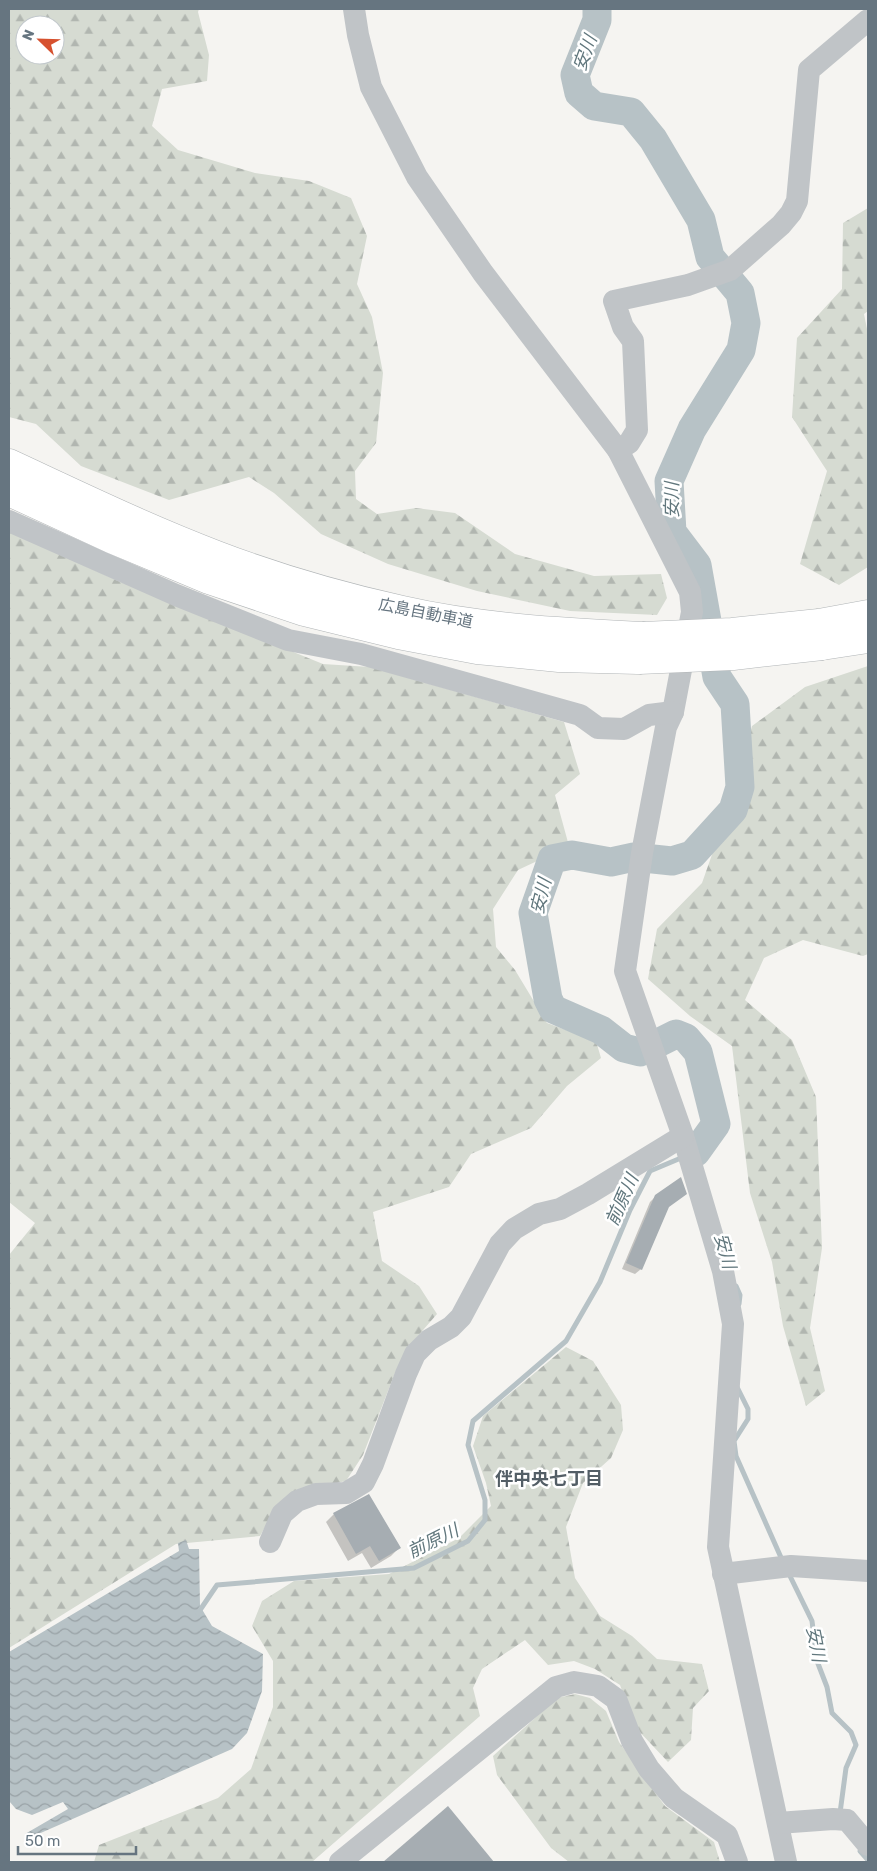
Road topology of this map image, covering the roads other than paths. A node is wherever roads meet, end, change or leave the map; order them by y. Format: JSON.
{"nodes":[{"id":1,"x":354,"y":9,"type":"edge"},
{"id":2,"x":868,"y":20,"type":"edge"},
{"id":3,"x":618,"y":450,"type":"junction"},
{"id":4,"x":9,"y":464,"type":"edge"},
{"id":5,"x":9,"y":492,"type":"edge"},
{"id":6,"x":9,"y":521,"type":"edge"},
{"id":7,"x":868,"y":614,"type":"edge"},
{"id":8,"x":820,"y":635,"type":"junction"},
{"id":9,"x":868,"y":639,"type":"edge"},
{"id":10,"x":641,"y":648,"type":"junction"},
{"id":11,"x":673,"y":712,"type":"junction"},
{"id":12,"x":683,"y":1136,"type":"junction"},
{"id":13,"x":270,"y":1542,"type":"dead end"},
{"id":14,"x":868,"y":1571,"type":"edge"},
{"id":15,"x":723,"y":1574,"type":"junction"},
{"id":16,"x":778,"y":1823,"type":"junction"},
{"id":17,"x":868,"y":1845,"type":"edge"},
{"id":18,"x":340,"y":1862,"type":"edge"},
{"id":19,"x":737,"y":1862,"type":"edge"},
{"id":20,"x":786,"y":1862,"type":"edge"}],
"edges":[{"from":1,"to":3,"type":"street"},
{"from":2,"to":3,"type":"street"},
{"from":3,"to":11,"type":"street"},
{"from":4,"to":10,"type":"highway","name":"広島自動車道"},
{"from":5,"to":10,"type":"highway","name":"広島自動車道"},
{"from":6,"to":11,"type":"street"},
{"from":7,"to":8,"type":"highway","name":"広島自動車道"},
{"from":8,"to":9,"type":"highway","name":"広島自動車道"},
{"from":8,"to":10,"type":"highway","name":"広島自動車道","bridge":true},
{"from":11,"to":12,"type":"street"},
{"from":12,"to":13,"type":"street"},
{"from":12,"to":15,"type":"street"},
{"from":14,"to":15,"type":"street"},
{"from":15,"to":16,"type":"street"},
{"from":16,"to":17,"type":"street"},
{"from":16,"to":20,"type":"street"},
{"from":18,"to":19,"type":"street"}]}
